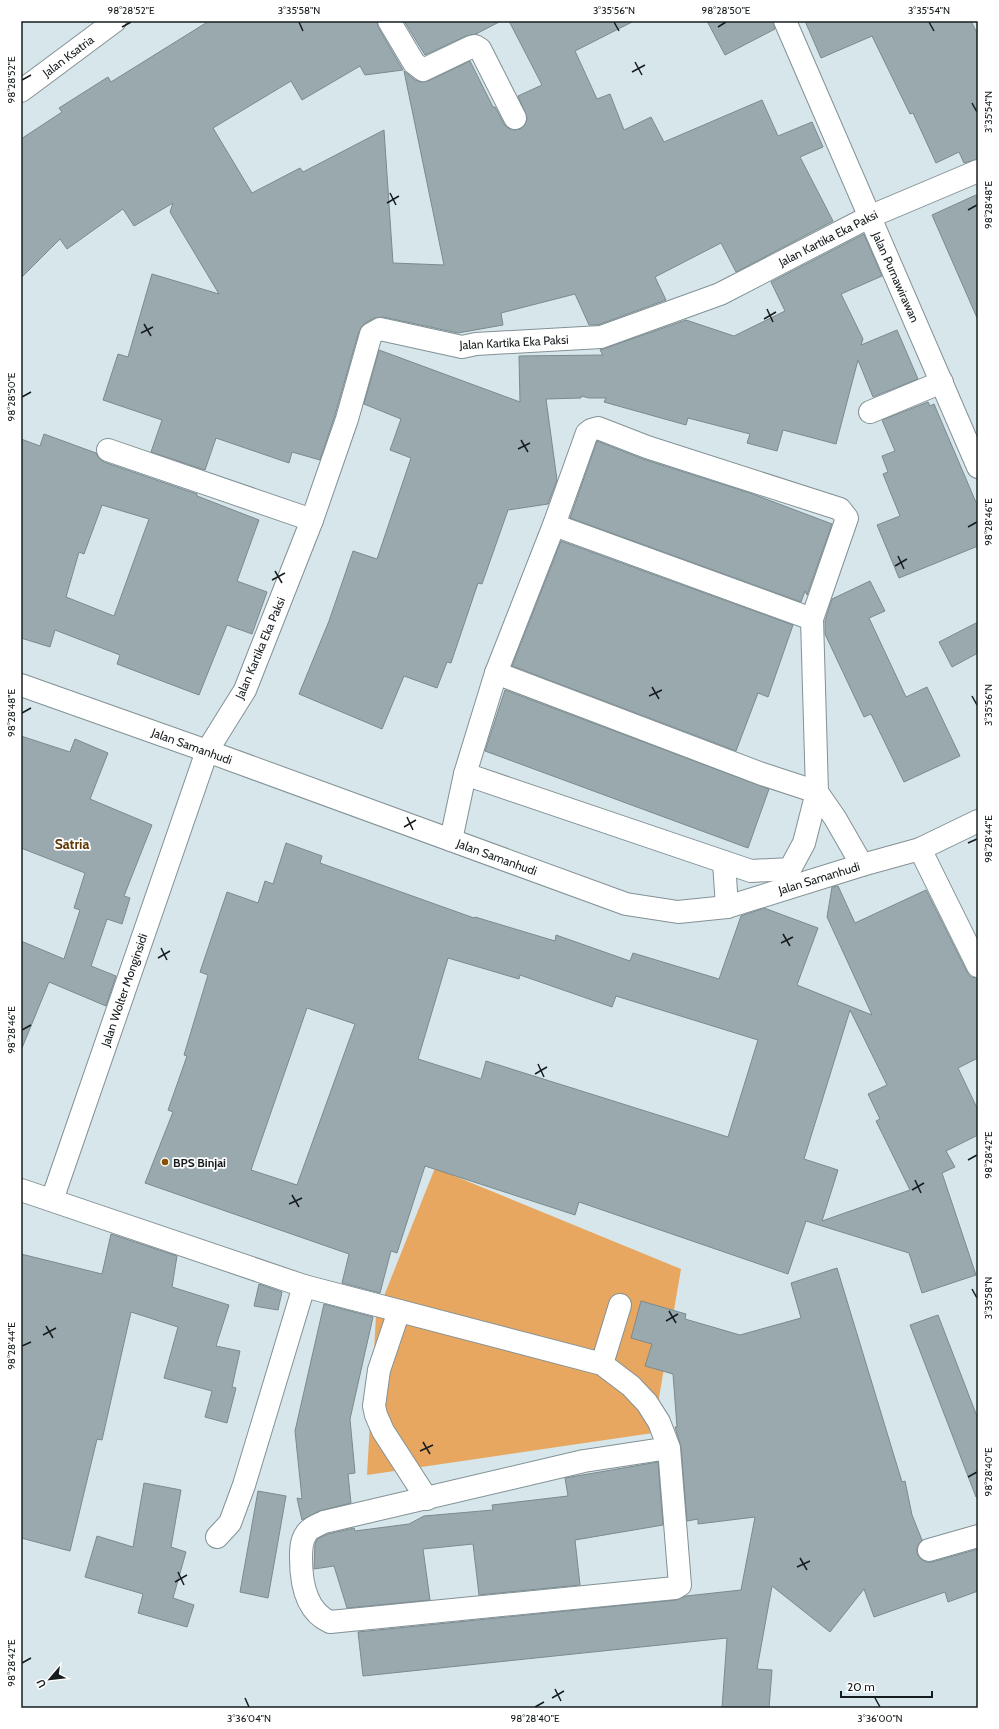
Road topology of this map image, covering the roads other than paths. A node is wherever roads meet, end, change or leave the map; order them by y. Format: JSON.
{"nodes":[{"id":1,"x":115,"y":21,"type":"edge"},
{"id":2,"x":390,"y":21,"type":"edge"},
{"id":3,"x":785,"y":21,"type":"edge"},
{"id":4,"x":21,"y":91,"type":"edge"},
{"id":5,"x":515,"y":118,"type":"dead end"},
{"id":6,"x":978,"y":171,"type":"edge"},
{"id":7,"x":869,"y":217,"type":"junction"},
{"id":8,"x":942,"y":382,"type":"junction"},
{"id":9,"x":870,"y":412,"type":"dead end"},
{"id":10,"x":108,"y":450,"type":"dead end"},
{"id":11,"x":978,"y":467,"type":"edge"},
{"id":12,"x":312,"y":520,"type":"junction"},
{"id":13,"x":554,"y":525,"type":"junction"},
{"id":14,"x":812,"y":620,"type":"junction"},
{"id":15,"x":496,"y":673,"type":"junction"},
{"id":16,"x":21,"y":685,"type":"edge"},
{"id":17,"x":206,"y":751,"type":"junction"},
{"id":18,"x":465,"y":774,"type":"junction"},
{"id":19,"x":818,"y":792,"type":"junction"},
{"id":20,"x":978,"y":821,"type":"edge"},
{"id":21,"x":451,"y":840,"type":"junction"},
{"id":22,"x":920,"y":849,"type":"junction"},
{"id":23,"x":724,"y":862,"type":"junction"},
{"id":24,"x":862,"y":865,"type":"junction"},
{"id":25,"x":728,"y":907,"type":"junction"},
{"id":26,"x":978,"y":966,"type":"edge"},
{"id":27,"x":21,"y":1190,"type":"edge"},
{"id":28,"x":52,"y":1200,"type":"junction"},
{"id":29,"x":304,"y":1286,"type":"junction"},
{"id":30,"x":620,"y":1305,"type":"dead end"},
{"id":31,"x":399,"y":1311,"type":"junction"},
{"id":32,"x":602,"y":1364,"type":"junction"},
{"id":33,"x":669,"y":1448,"type":"junction"},
{"id":34,"x":427,"y":1498,"type":"junction"},
{"id":35,"x":978,"y":1536,"type":"edge"},
{"id":36,"x":217,"y":1537,"type":"dead end"},
{"id":37,"x":929,"y":1550,"type":"dead end"}],
"edges":[{"from":1,"to":4,"type":"street","name":"Jalan Ksatria"},
{"from":2,"to":5,"type":"street"},
{"from":3,"to":7,"type":"street","name":"Jalan Purnawirawan"},
{"from":6,"to":7,"type":"street","name":"Jalan Kartika Eka Paksi"},
{"from":7,"to":8,"type":"street","name":"Jalan Purnawirawan"},
{"from":7,"to":12,"type":"street","name":"Jalan Kartika Eka Paksi"},
{"from":8,"to":9,"type":"street"},
{"from":8,"to":11,"type":"street","name":"Jalan Purnawirawan"},
{"from":10,"to":12,"type":"street"},
{"from":12,"to":17,"type":"street","name":"Jalan Kartika Eka Paksi"},
{"from":13,"to":14,"type":"street"},
{"from":13,"to":14,"type":"street"},
{"from":13,"to":15,"type":"street"},
{"from":14,"to":19,"type":"street"},
{"from":15,"to":18,"type":"street"},
{"from":15,"to":19,"type":"street"},
{"from":16,"to":17,"type":"street","name":"Jalan Samanhudi"},
{"from":17,"to":21,"type":"street","name":"Jalan Samanhudi"},
{"from":17,"to":28,"type":"street","name":"Jalan Wolter Monginsidi"},
{"from":18,"to":21,"type":"street"},
{"from":18,"to":23,"type":"street"},
{"from":19,"to":23,"type":"street"},
{"from":19,"to":24,"type":"street"},
{"from":20,"to":22,"type":"street","name":"Jalan Samanhudi"},
{"from":21,"to":25,"type":"street","name":"Jalan Samanhudi"},
{"from":22,"to":24,"type":"street","name":"Jalan Samanhudi"},
{"from":22,"to":26,"type":"street"},
{"from":23,"to":25,"type":"street"},
{"from":24,"to":25,"type":"street","name":"Jalan Samanhudi"},
{"from":27,"to":28,"type":"street"},
{"from":28,"to":29,"type":"street"},
{"from":29,"to":31,"type":"street"},
{"from":29,"to":36,"type":"street"},
{"from":30,"to":32,"type":"street"},
{"from":31,"to":32,"type":"street"},
{"from":31,"to":34,"type":"street"},
{"from":32,"to":33,"type":"street"},
{"from":33,"to":34,"type":"street"},
{"from":33,"to":34,"type":"street"},
{"from":35,"to":37,"type":"street"}]}
